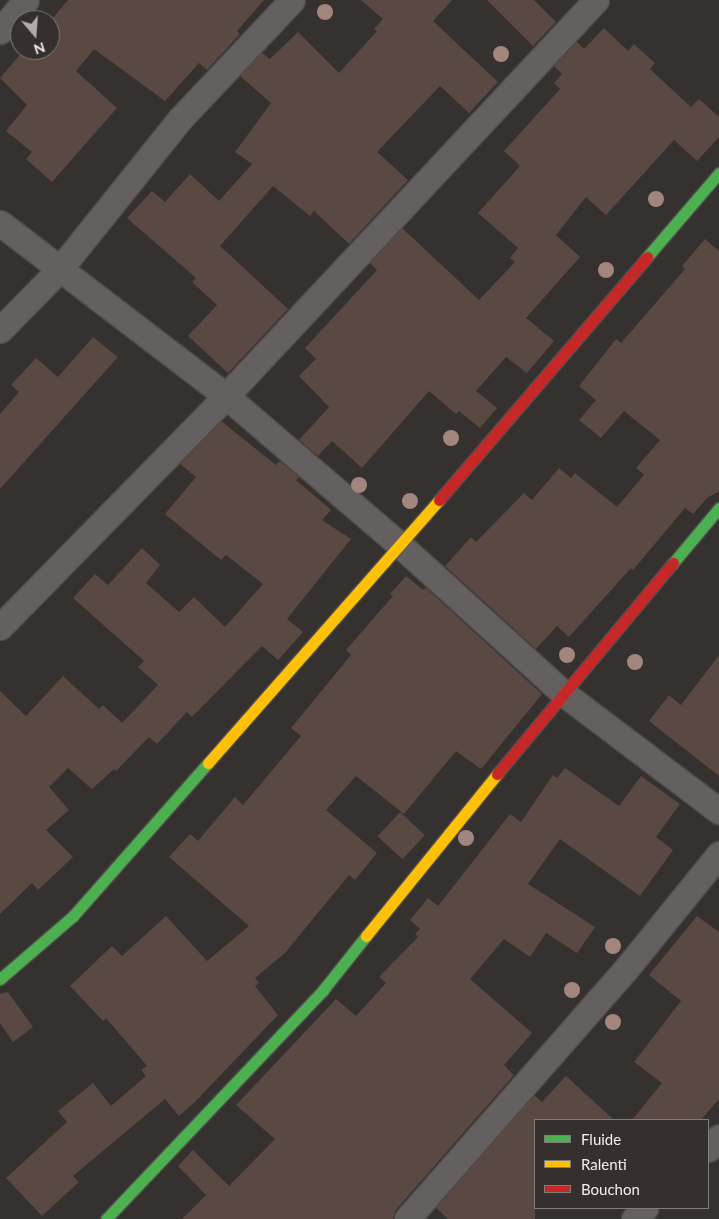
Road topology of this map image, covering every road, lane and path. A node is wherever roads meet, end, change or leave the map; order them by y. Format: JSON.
{"nodes":[{"id":1,"x":26,"y":0,"type":"edge"},
{"id":2,"x":292,"y":0,"type":"edge"},
{"id":3,"x":596,"y":0,"type":"edge"},
{"id":4,"x":0,"y":31,"type":"edge"},
{"id":5,"x":719,"y":173,"type":"edge"},
{"id":6,"x":0,"y":223,"type":"edge"},
{"id":7,"x":59,"y":270,"type":"junction"},
{"id":8,"x":0,"y":330,"type":"edge"},
{"id":9,"x":226,"y":396,"type":"junction"},
{"id":10,"x":719,"y":508,"type":"edge"},
{"id":11,"x":400,"y":545,"type":"junction"},
{"id":12,"x":0,"y":627,"type":"edge"},
{"id":13,"x":563,"y":693,"type":"junction"},
{"id":14,"x":719,"y":811,"type":"edge"},
{"id":15,"x":719,"y":854,"type":"edge"},
{"id":16,"x":0,"y":979,"type":"edge"},
{"id":17,"x":719,"y":1138,"type":"edge"},
{"id":18,"x":709,"y":1148,"type":"edge"},
{"id":19,"x":644,"y":1209,"type":"edge"},
{"id":20,"x":106,"y":1219,"type":"edge"},
{"id":21,"x":408,"y":1219,"type":"edge"},
{"id":22,"x":634,"y":1219,"type":"edge"}],
"edges":[{"from":1,"to":4,"type":"street"},
{"from":2,"to":7,"type":"street"},
{"from":3,"to":9,"type":"street"},
{"from":5,"to":11,"type":"street"},
{"from":6,"to":7,"type":"street"},
{"from":7,"to":8,"type":"street"},
{"from":7,"to":9,"type":"street"},
{"from":9,"to":11,"type":"street"},
{"from":9,"to":12,"type":"street"},
{"from":10,"to":13,"type":"street"},
{"from":11,"to":13,"type":"street"},
{"from":11,"to":16,"type":"street"},
{"from":13,"to":14,"type":"street"},
{"from":13,"to":20,"type":"street"},
{"from":15,"to":21,"type":"street"},
{"from":17,"to":18,"type":"street"},
{"from":19,"to":22,"type":"street"}]}
